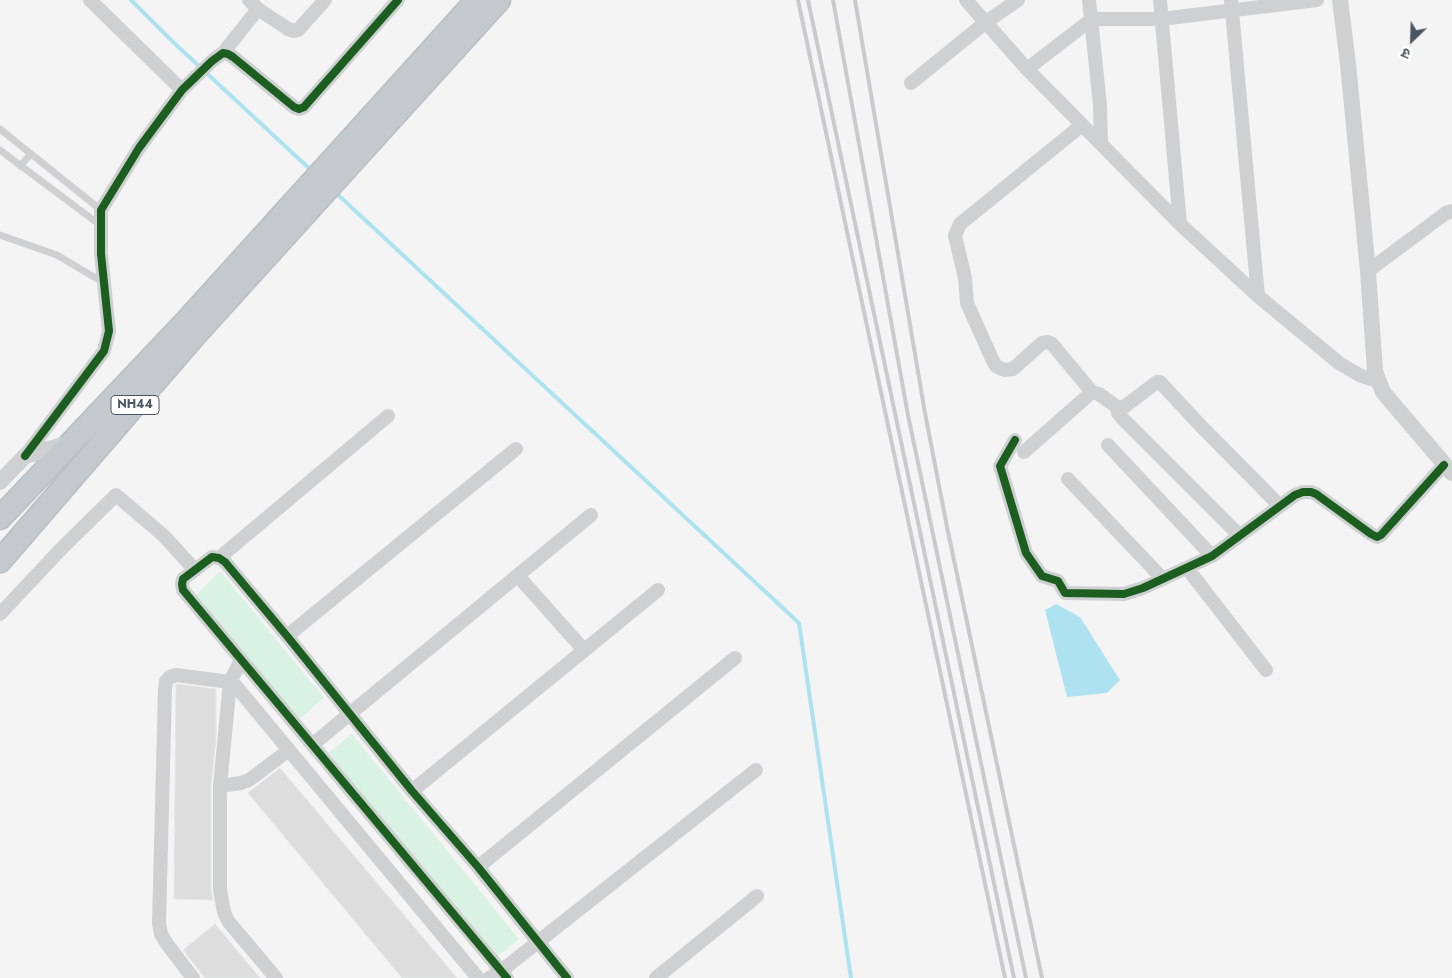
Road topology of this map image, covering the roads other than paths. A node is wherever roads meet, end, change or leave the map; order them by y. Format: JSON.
{"nodes":[{"id":1,"x":90,"y":0,"type":"edge"},
{"id":2,"x":325,"y":0,"type":"edge"},
{"id":3,"x":398,"y":0,"type":"edge"},
{"id":4,"x":477,"y":0,"type":"edge"},
{"id":5,"x":499,"y":0,"type":"edge"},
{"id":6,"x":966,"y":0,"type":"edge"},
{"id":7,"x":1018,"y":0,"type":"edge"},
{"id":8,"x":1089,"y":0,"type":"edge"},
{"id":9,"x":1160,"y":0,"type":"edge"},
{"id":10,"x":1316,"y":0,"type":"edge"},
{"id":11,"x":1340,"y":0,"type":"edge"},
{"id":12,"x":254,"y":4,"type":"edge"},
{"id":13,"x":1232,"y":6,"type":"edge"},
{"id":14,"x":1092,"y":19,"type":"junction"},
{"id":15,"x":1161,"y":19,"type":"junction"},
{"id":16,"x":986,"y":22,"type":"junction"},
{"id":17,"x":218,"y":57,"type":"junction"},
{"id":18,"x":1027,"y":69,"type":"junction"},
{"id":19,"x":911,"y":83,"type":"dead end"},
{"id":20,"x":182,"y":90,"type":"junction"},
{"id":21,"x":1082,"y":125,"type":"junction"},
{"id":22,"x":0,"y":129,"type":"edge"},
{"id":23,"x":1100,"y":143,"type":"junction"},
{"id":24,"x":0,"y":150,"type":"edge"},
{"id":25,"x":31,"y":154,"type":"junction"},
{"id":26,"x":20,"y":166,"type":"junction"},
{"id":27,"x":101,"y":210,"type":"junction"},
{"id":28,"x":1452,"y":212,"type":"edge"},
{"id":29,"x":1180,"y":224,"type":"junction"},
{"id":30,"x":100,"y":226,"type":"junction"},
{"id":31,"x":0,"y":235,"type":"edge"},
{"id":32,"x":267,"y":244,"type":"junction"},
{"id":33,"x":1368,"y":271,"type":"junction"},
{"id":34,"x":104,"y":284,"type":"junction"},
{"id":35,"x":1258,"y":296,"type":"junction"},
{"id":36,"x":1379,"y":382,"type":"junction"},
{"id":37,"x":1092,"y":392,"type":"junction"},
{"id":38,"x":1118,"y":407,"type":"junction"},
{"id":39,"x":388,"y":416,"type":"dead end"},
{"id":40,"x":1015,"y":440,"type":"dead end"},
{"id":41,"x":73,"y":442,"type":"junction"},
{"id":42,"x":1108,"y":445,"type":"dead end"},
{"id":43,"x":516,"y":449,"type":"dead end"},
{"id":44,"x":1024,"y":452,"type":"dead end"},
{"id":45,"x":24,"y":456,"type":"junction"},
{"id":46,"x":1448,"y":469,"type":"edge"},
{"id":47,"x":1068,"y":479,"type":"dead end"},
{"id":48,"x":0,"y":482,"type":"edge"},
{"id":49,"x":1280,"y":506,"type":"junction"},
{"id":50,"x":591,"y":515,"type":"dead end"},
{"id":51,"x":0,"y":518,"type":"edge"},
{"id":52,"x":1239,"y":536,"type":"junction"},
{"id":53,"x":1212,"y":556,"type":"junction"},
{"id":54,"x":219,"y":558,"type":"junction"},
{"id":55,"x":0,"y":561,"type":"edge"},
{"id":56,"x":1187,"y":568,"type":"junction"},
{"id":57,"x":195,"y":570,"type":"junction"},
{"id":58,"x":518,"y":576,"type":"junction"},
{"id":59,"x":1163,"y":579,"type":"junction"},
{"id":60,"x":658,"y":590,"type":"dead end"},
{"id":61,"x":0,"y":614,"type":"edge"},
{"id":62,"x":288,"y":636,"type":"junction"},
{"id":63,"x":584,"y":650,"type":"junction"},
{"id":64,"x":734,"y":658,"type":"dead end"},
{"id":65,"x":242,"y":660,"type":"junction"},
{"id":66,"x":1266,"y":670,"type":"dead end"},
{"id":67,"x":230,"y":682,"type":"junction"},
{"id":68,"x":349,"y":715,"type":"junction"},
{"id":69,"x":312,"y":745,"type":"junction"},
{"id":70,"x":289,"y":750,"type":"junction"},
{"id":71,"x":756,"y":770,"type":"dead end"},
{"id":72,"x":220,"y":786,"type":"junction"},
{"id":73,"x":412,"y":791,"type":"junction"},
{"id":74,"x":478,"y":867,"type":"junction"},
{"id":75,"x":757,"y":896,"type":"dead end"},
{"id":76,"x":538,"y":942,"type":"junction"},
{"id":77,"x":499,"y":976,"type":"edge"},
{"id":78,"x":193,"y":978,"type":"edge"},
{"id":79,"x":276,"y":978,"type":"edge"},
{"id":80,"x":478,"y":978,"type":"edge"},
{"id":81,"x":567,"y":978,"type":"edge"},
{"id":82,"x":656,"y":978,"type":"edge"}],
"edges":[{"from":1,"to":20,"type":"street"},
{"from":2,"to":12,"type":"street"},
{"from":3,"to":17,"type":"street"},
{"from":4,"to":32,"type":"highway","number":"NH44"},
{"from":5,"to":32,"type":"highway","number":"NH44"},
{"from":6,"to":16,"type":"street"},
{"from":7,"to":16,"type":"street"},
{"from":8,"to":14,"type":"street"},
{"from":9,"to":15,"type":"street"},
{"from":10,"to":13,"type":"street"},
{"from":11,"to":33,"type":"street"},
{"from":12,"to":17,"type":"street"},
{"from":13,"to":15,"type":"street"},
{"from":13,"to":35,"type":"street"},
{"from":14,"to":15,"type":"street"},
{"from":14,"to":18,"type":"street"},
{"from":14,"to":23,"type":"street"},
{"from":15,"to":29,"type":"street"},
{"from":16,"to":18,"type":"street"},
{"from":16,"to":19,"type":"street"},
{"from":17,"to":20,"type":"street"},
{"from":18,"to":21,"type":"street"},
{"from":20,"to":27,"type":"street"},
{"from":21,"to":23,"type":"street"},
{"from":21,"to":37,"type":"street"},
{"from":22,"to":25,"type":"lane"},
{"from":23,"to":29,"type":"street"},
{"from":24,"to":26,"type":"lane"},
{"from":25,"to":26,"type":"lane"},
{"from":25,"to":27,"type":"lane"},
{"from":26,"to":30,"type":"lane"},
{"from":27,"to":30,"type":"street"},
{"from":28,"to":33,"type":"street"},
{"from":29,"to":35,"type":"street"},
{"from":30,"to":34,"type":"street"},
{"from":31,"to":34,"type":"lane"},
{"from":32,"to":41,"type":"highway","number":"NH44"},
{"from":32,"to":55,"type":"highway","number":"NH44"},
{"from":33,"to":36,"type":"street"},
{"from":34,"to":45,"type":"street"},
{"from":35,"to":36,"type":"street"},
{"from":36,"to":46,"type":"street"},
{"from":37,"to":38,"type":"street"},
{"from":37,"to":44,"type":"street"},
{"from":38,"to":49,"type":"street"},
{"from":38,"to":52,"type":"street"},
{"from":39,"to":54,"type":"street"},
{"from":40,"to":59,"type":"street"},
{"from":41,"to":45,"type":"street"},
{"from":41,"to":51,"type":"highway","number":"NH44"},
{"from":42,"to":53,"type":"street"},
{"from":43,"to":62,"type":"street"},
{"from":45,"to":48,"type":"street"},
{"from":46,"to":49,"type":"street"},
{"from":47,"to":59,"type":"street"},
{"from":49,"to":52,"type":"street"},
{"from":50,"to":58,"type":"street"},
{"from":52,"to":53,"type":"street"},
{"from":53,"to":56,"type":"street"},
{"from":54,"to":57,"type":"street"},
{"from":54,"to":62,"type":"street"},
{"from":56,"to":59,"type":"street"},
{"from":56,"to":66,"type":"street"},
{"from":57,"to":61,"type":"street"},
{"from":57,"to":65,"type":"street"},
{"from":58,"to":63,"type":"street"},
{"from":58,"to":68,"type":"street"},
{"from":60,"to":63,"type":"street"},
{"from":62,"to":68,"type":"street"},
{"from":63,"to":73,"type":"street"},
{"from":64,"to":74,"type":"street"},
{"from":65,"to":67,"type":"street"},
{"from":65,"to":69,"type":"street"},
{"from":67,"to":70,"type":"street"},
{"from":67,"to":72,"type":"street"},
{"from":67,"to":78,"type":"street"},
{"from":68,"to":69,"type":"street"},
{"from":68,"to":73,"type":"street"},
{"from":69,"to":77,"type":"street"},
{"from":70,"to":72,"type":"street"},
{"from":70,"to":80,"type":"street"},
{"from":71,"to":76,"type":"street"},
{"from":72,"to":79,"type":"street"},
{"from":73,"to":74,"type":"street"},
{"from":74,"to":76,"type":"street"},
{"from":75,"to":82,"type":"street"},
{"from":76,"to":77,"type":"street"},
{"from":76,"to":81,"type":"street"}]}
